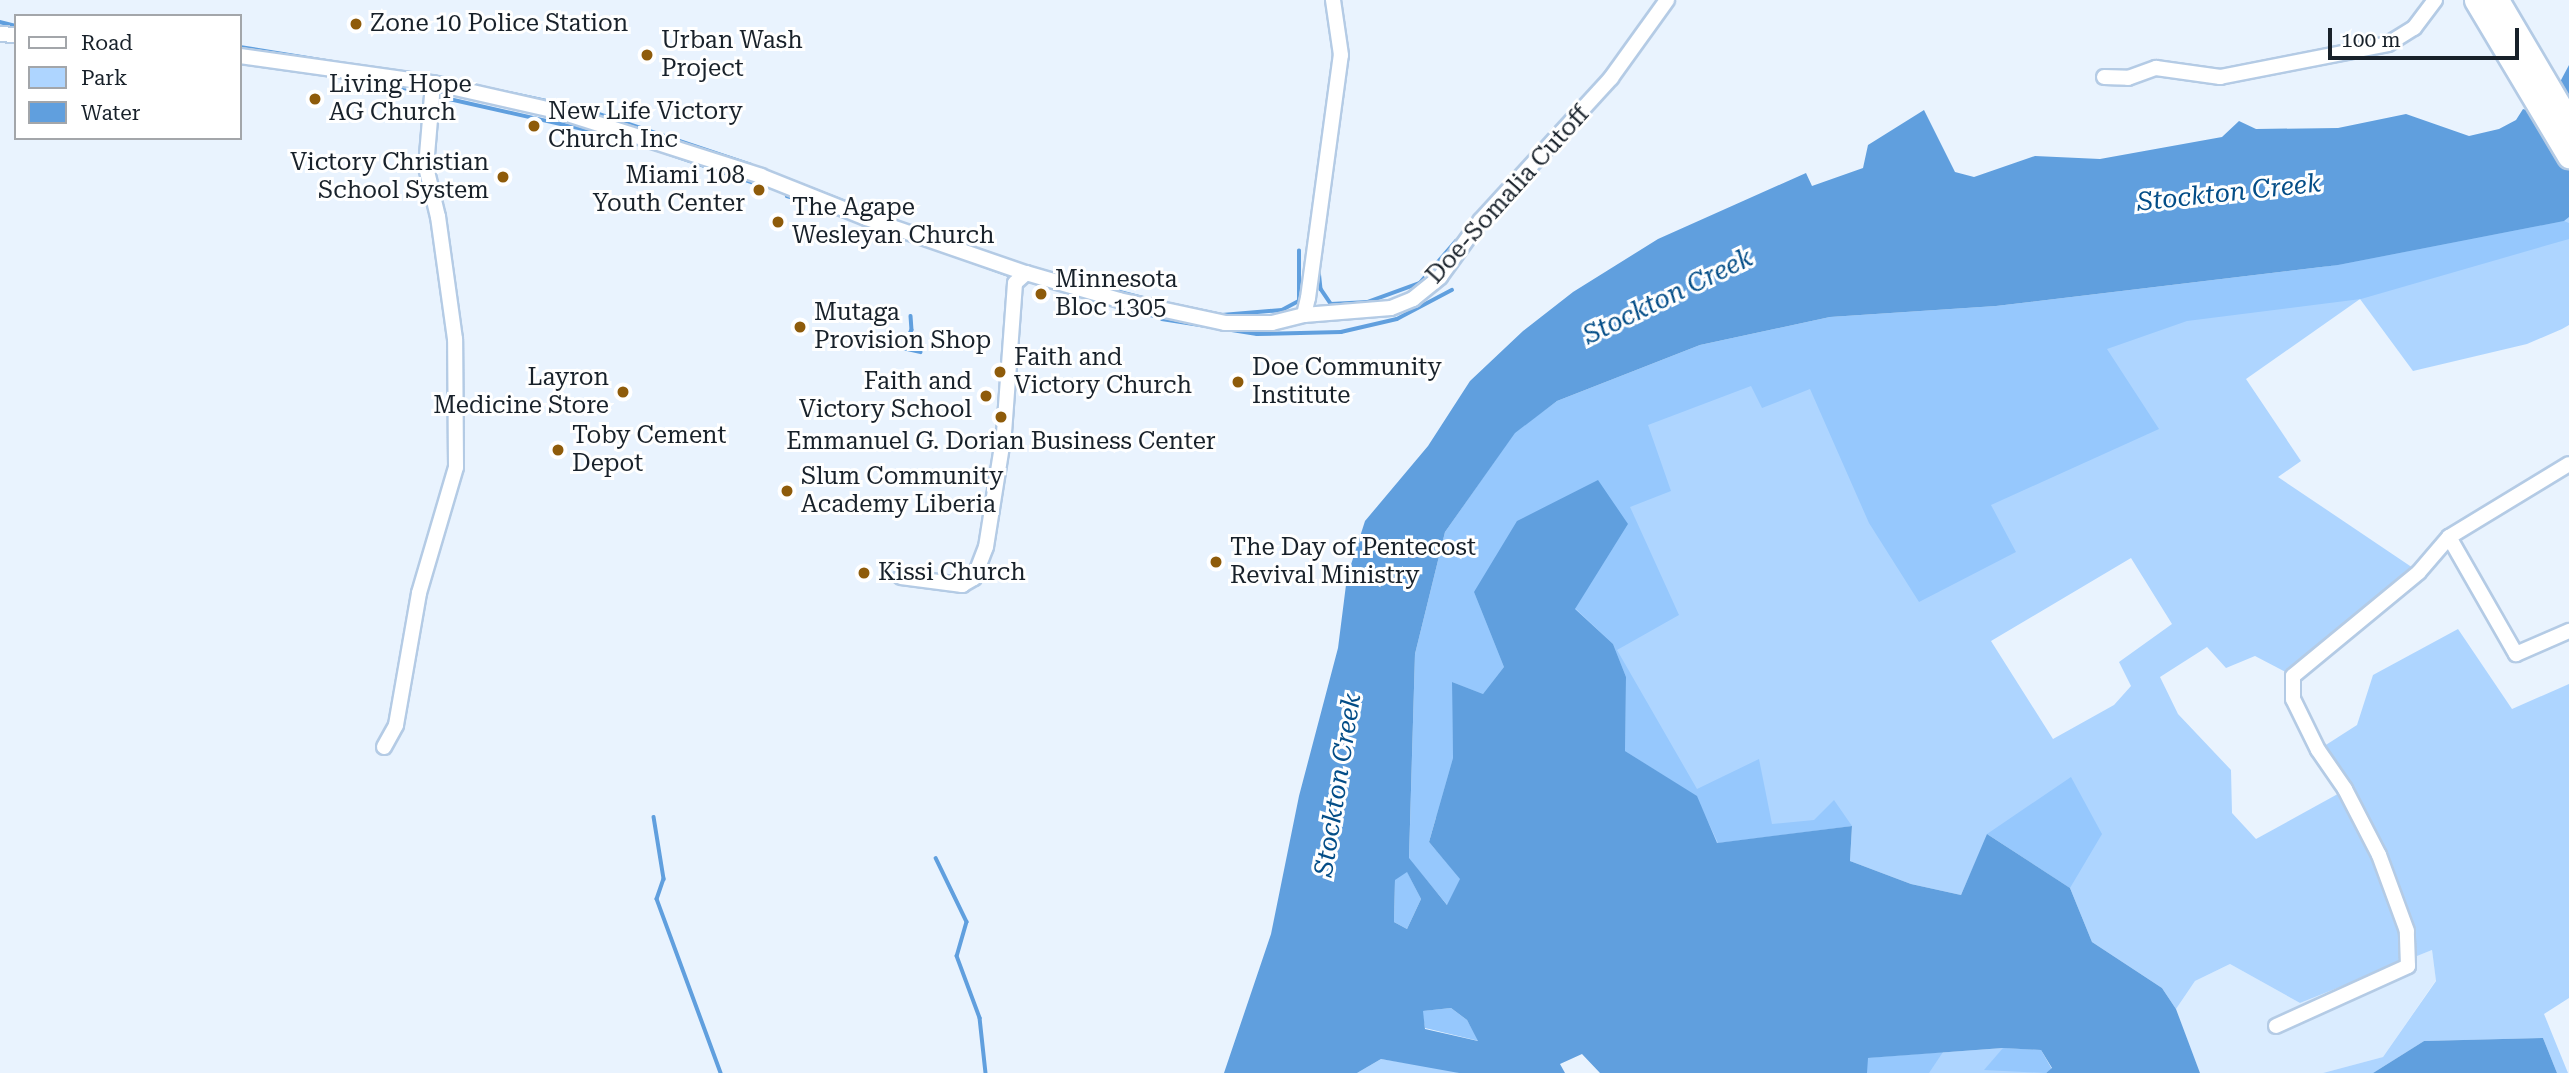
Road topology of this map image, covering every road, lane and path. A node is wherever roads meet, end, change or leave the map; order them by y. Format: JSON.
{"nodes":[{"id":1,"x":1333,"y":0,"type":"edge"},
{"id":2,"x":1667,"y":0,"type":"edge"},
{"id":3,"x":2435,"y":0,"type":"edge"},
{"id":4,"x":2476,"y":0,"type":"edge"},
{"id":5,"x":2497,"y":0,"type":"edge"},
{"id":6,"x":242,"y":56,"type":"edge"},
{"id":7,"x":2104,"y":77,"type":"dead end"},
{"id":8,"x":433,"y":83,"type":"junction"},
{"id":9,"x":2542,"y":93,"type":"junction"},
{"id":10,"x":2569,"y":122,"type":"edge"},
{"id":11,"x":2569,"y":156,"type":"edge"},
{"id":12,"x":1026,"y":272,"type":"junction"},
{"id":13,"x":1304,"y":315,"type":"junction"},
{"id":14,"x":2569,"y":464,"type":"edge"},
{"id":15,"x":2449,"y":537,"type":"junction"},
{"id":16,"x":901,"y":577,"type":"dead end"},
{"id":17,"x":2569,"y":631,"type":"edge"},
{"id":18,"x":384,"y":747,"type":"dead end"},
{"id":19,"x":2276,"y":1026,"type":"dead end"}],
"edges":[{"from":1,"to":13,"type":"street"},
{"from":2,"to":13,"type":"street","name":"Doe-Somalia Cutoff"},
{"from":3,"to":7,"type":"street"},
{"from":4,"to":9,"type":"main road"},
{"from":5,"to":9,"type":"main road"},
{"from":6,"to":8,"type":"street","name":"Doe-Somalia Cutoff"},
{"from":8,"to":12,"type":"street","name":"Doe-Somalia Cutoff"},
{"from":8,"to":18,"type":"street"},
{"from":9,"to":10,"type":"main road"},
{"from":9,"to":11,"type":"main road"},
{"from":12,"to":13,"type":"street","name":"Doe-Somalia Cutoff"},
{"from":12,"to":16,"type":"street"},
{"from":14,"to":15,"type":"street"},
{"from":15,"to":17,"type":"street"},
{"from":15,"to":19,"type":"street"}]}
